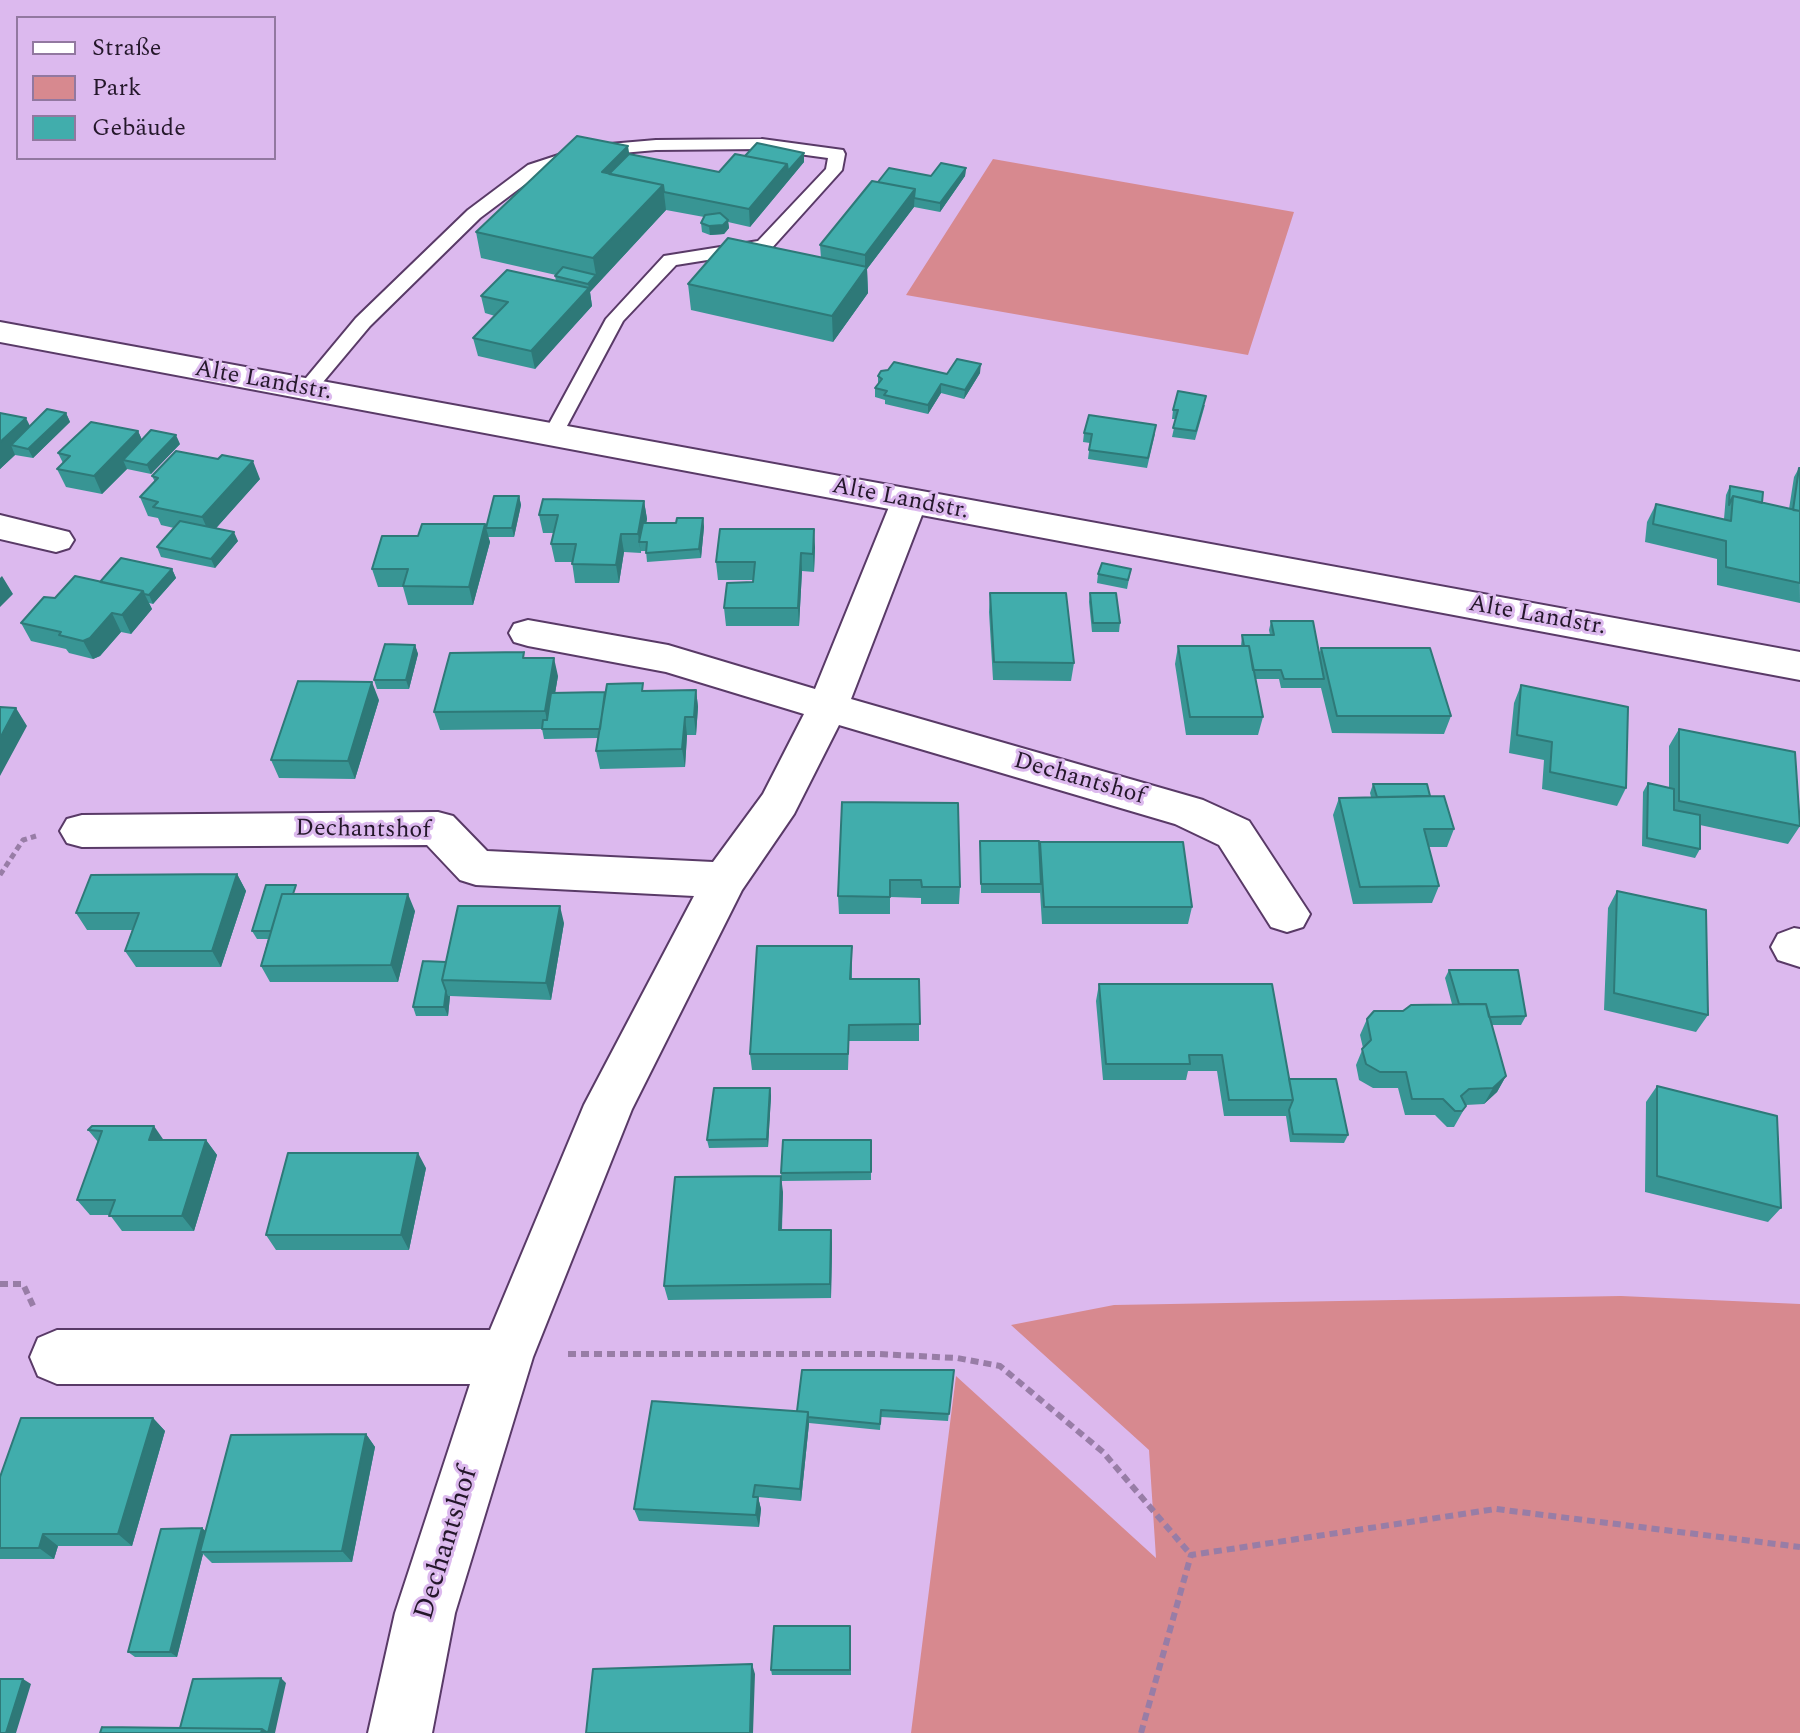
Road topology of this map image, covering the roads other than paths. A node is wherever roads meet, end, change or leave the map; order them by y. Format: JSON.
{"nodes":[{"id":1,"x":0,"y":332,"type":"edge"},
{"id":2,"x":306,"y":390,"type":"junction"},
{"id":3,"x":553,"y":435,"type":"junction"},
{"id":4,"x":909,"y":502,"type":"junction"},
{"id":5,"x":0,"y":527,"type":"edge"},
{"id":6,"x":56,"y":540,"type":"dead end"},
{"id":7,"x":528,"y":633,"type":"dead end"},
{"id":8,"x":1800,"y":666,"type":"edge"},
{"id":9,"x":828,"y":706,"type":"junction"},
{"id":10,"x":82,"y":831,"type":"dead end"},
{"id":11,"x":725,"y":880,"type":"junction"},
{"id":12,"x":1287,"y":914,"type":"dead end"},
{"id":13,"x":57,"y":1357,"type":"dead end"},
{"id":14,"x":506,"y":1357,"type":"junction"},
{"id":15,"x":400,"y":1733,"type":"edge"}],
"edges":[{"from":1,"to":2,"type":"street","name":"Alte Landstr."},
{"from":2,"to":3,"type":"street","name":"Alte Landstr."},
{"from":2,"to":3,"type":"lane"},
{"from":3,"to":4,"type":"street","name":"Alte Landstr."},
{"from":4,"to":8,"type":"street","name":"Alte Landstr."},
{"from":4,"to":9,"type":"street","name":"Dechantshof"},
{"from":5,"to":6,"type":"street"},
{"from":7,"to":9,"type":"street","name":"Dechantshof"},
{"from":9,"to":11,"type":"street","name":"Dechantshof"},
{"from":9,"to":12,"type":"street","name":"Dechantshof"},
{"from":10,"to":11,"type":"street","name":"Dechantshof"},
{"from":11,"to":14,"type":"street","name":"Dechantshof"},
{"from":13,"to":14,"type":"street"},
{"from":14,"to":15,"type":"street","name":"Dechantshof"}]}
